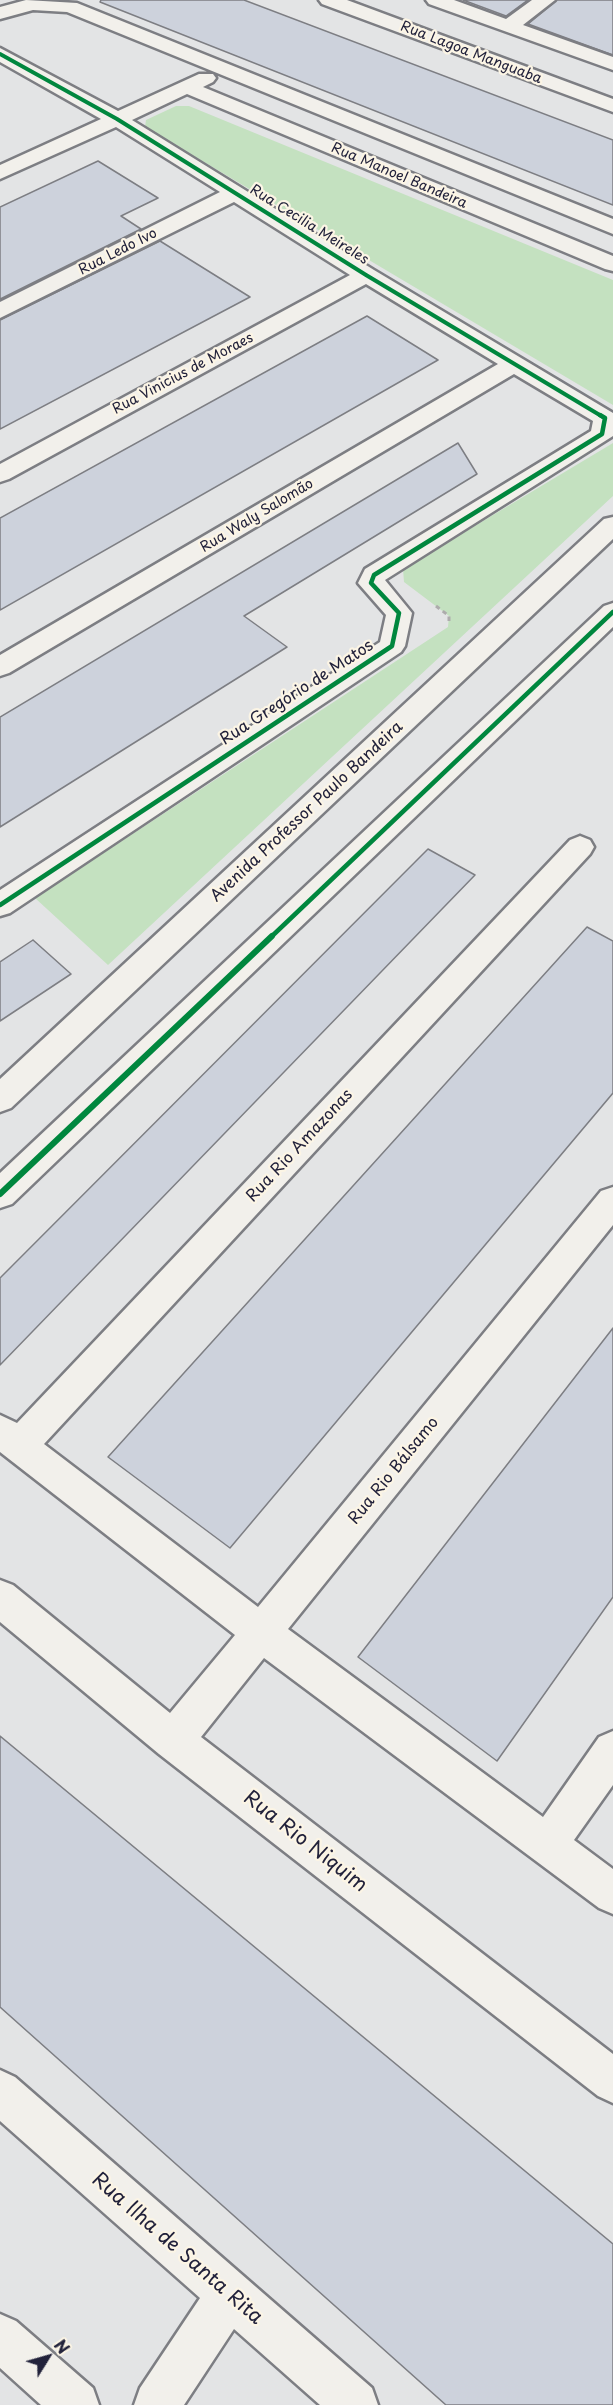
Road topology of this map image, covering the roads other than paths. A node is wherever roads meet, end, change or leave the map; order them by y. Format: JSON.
{"nodes":[{"id":1,"x":329,"y":0,"type":"edge"},
{"id":2,"x":436,"y":0,"type":"edge"},
{"id":3,"x":545,"y":0,"type":"edge"},
{"id":4,"x":0,"y":13,"type":"edge"},
{"id":5,"x":508,"y":26,"type":"junction"},
{"id":6,"x":0,"y":54,"type":"edge"},
{"id":7,"x":613,"y":64,"type":"edge"},
{"id":8,"x":225,"y":70,"type":"junction"},
{"id":9,"x":186,"y":87,"type":"junction"},
{"id":10,"x":613,"y":106,"type":"edge"},
{"id":11,"x":117,"y":119,"type":"junction"},
{"id":12,"x":472,"y":172,"type":"junction"},
{"id":13,"x":0,"y":173,"type":"edge"},
{"id":14,"x":235,"y":193,"type":"junction"},
{"id":15,"x":442,"y":195,"type":"junction"},
{"id":16,"x":613,"y":228,"type":"edge"},
{"id":17,"x":613,"y":264,"type":"edge"},
{"id":18,"x":366,"y":275,"type":"junction"},
{"id":19,"x":0,"y":311,"type":"edge"},
{"id":20,"x":514,"y":364,"type":"junction"},
{"id":21,"x":605,"y":418,"type":"joint"},
{"id":22,"x":0,"y":474,"type":"edge"},
{"id":23,"x":613,"y":525,"type":"edge"},
{"id":24,"x":613,"y":612,"type":"edge"},
{"id":25,"x":0,"y":667,"type":"edge"},
{"id":26,"x":580,"y":847,"type":"dead end"},
{"id":27,"x":0,"y":905,"type":"edge"},
{"id":28,"x":0,"y":1100,"type":"edge"},
{"id":29,"x":0,"y":1194,"type":"edge"},
{"id":30,"x":613,"y":1201,"type":"edge"},
{"id":31,"x":10,"y":1438,"type":"edge"},
{"id":32,"x":0,"y":1598,"type":"edge"},
{"id":33,"x":262,"y":1633,"type":"junction"},
{"id":34,"x":173,"y":1740,"type":"junction"},
{"id":35,"x":613,"y":1751,"type":"edge"},
{"id":36,"x":547,"y":1845,"type":"junction"},
{"id":37,"x":613,"y":1894,"type":"edge"},
{"id":38,"x":613,"y":2081,"type":"edge"},
{"id":39,"x":0,"y":2092,"type":"edge"},
{"id":40,"x":230,"y":2295,"type":"junction"},
{"id":41,"x":0,"y":2337,"type":"edge"},
{"id":42,"x":76,"y":2405,"type":"edge"},
{"id":43,"x":157,"y":2405,"type":"edge"},
{"id":44,"x":355,"y":2405,"type":"edge"}],
"edges":[{"from":1,"to":10,"type":"street","name":"Rua Lagoa Manguaba"},
{"from":2,"to":5,"type":"street"},
{"from":3,"to":5,"type":"street"},
{"from":4,"to":8,"type":"street","name":"Rua Manoel Bandeira"},
{"from":5,"to":7,"type":"street"},
{"from":6,"to":11,"type":"street","name":"Rua Cecilia Meireles"},
{"from":8,"to":9,"type":"street"},
{"from":8,"to":12,"type":"street","name":"Rua Manoel Bandeira"},
{"from":9,"to":11,"type":"street"},
{"from":9,"to":15,"type":"street","name":"Rua Manoel Bandeira"},
{"from":11,"to":13,"type":"street"},
{"from":11,"to":14,"type":"street","name":"Rua Cecilia Meireles"},
{"from":12,"to":15,"type":"street"},
{"from":12,"to":16,"type":"street","name":"Rua Manoel Bandeira"},
{"from":14,"to":18,"type":"street","name":"Rua Cecilia Meireles"},
{"from":14,"to":19,"type":"street","name":"Rua Ledo Ivo"},
{"from":15,"to":17,"type":"street","name":"Rua Manoel Bandeira"},
{"from":18,"to":20,"type":"street","name":"Rua Cecilia Meireles"},
{"from":18,"to":22,"type":"street","name":"Rua Vinicius de Moraes"},
{"from":20,"to":21,"type":"street","name":"Rua Cecilia Meireles"},
{"from":20,"to":25,"type":"street","name":"Rua Waly Salomão"},
{"from":21,"to":27,"type":"street","name":"Rua Gregório de Matos"},
{"from":23,"to":28,"type":"street","name":"Avenida Professor Paulo Bandeira"},
{"from":24,"to":29,"type":"street"},
{"from":26,"to":31,"type":"street","name":"Rua Rio Amazonas"},
{"from":30,"to":33,"type":"street","name":"Rua Rio Bálsamo"},
{"from":31,"to":33,"type":"street"},
{"from":32,"to":34,"type":"street","name":"Rua Rio Niquim"},
{"from":33,"to":34,"type":"street","name":"Rua Rio Bálsamo"},
{"from":33,"to":36,"type":"street"},
{"from":34,"to":38,"type":"street","name":"Rua Rio Niquim"},
{"from":35,"to":36,"type":"street"},
{"from":36,"to":37,"type":"street"},
{"from":39,"to":40,"type":"street","name":"Rua llha de Santa Rita"},
{"from":40,"to":43,"type":"street"},
{"from":40,"to":44,"type":"street","name":"Rua llha de Santa Rita"},
{"from":41,"to":42,"type":"street"}]}
